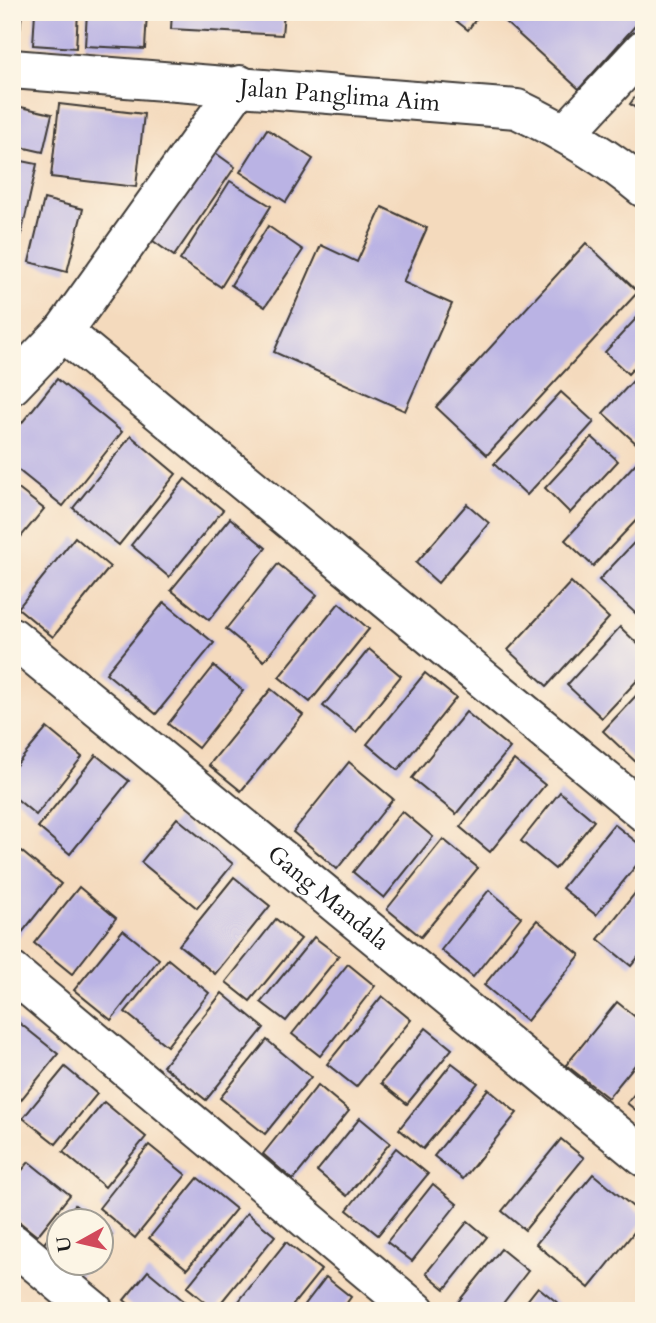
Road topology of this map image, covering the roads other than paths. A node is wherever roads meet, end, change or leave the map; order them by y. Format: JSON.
{"nodes":[{"id":1,"x":644,"y":49,"type":"edge"},
{"id":2,"x":12,"y":69,"type":"edge"},
{"id":3,"x":240,"y":85,"type":"junction"},
{"id":4,"x":567,"y":132,"type":"junction"},
{"id":5,"x":644,"y":188,"type":"edge"},
{"id":6,"x":63,"y":332,"type":"junction"},
{"id":7,"x":12,"y":386,"type":"edge"},
{"id":8,"x":12,"y":637,"type":"edge"},
{"id":9,"x":644,"y":812,"type":"edge"},
{"id":10,"x":12,"y":972,"type":"edge"},
{"id":11,"x":644,"y":1157,"type":"edge"},
{"id":12,"x":12,"y":1243,"type":"edge"},
{"id":13,"x":94,"y":1311,"type":"edge"},
{"id":14,"x":416,"y":1311,"type":"edge"}],
"edges":[{"from":1,"to":4,"type":"street"},
{"from":2,"to":3,"type":"street","name":"Jalan Panglima Aim"},
{"from":3,"to":4,"type":"street","name":"Jalan Panglima Aim"},
{"from":3,"to":6,"type":"street"},
{"from":4,"to":5,"type":"street","name":"Jalan Panglima Aim"},
{"from":6,"to":7,"type":"street"},
{"from":6,"to":9,"type":"street"},
{"from":8,"to":11,"type":"street","name":"Gang Mandala"},
{"from":10,"to":14,"type":"street"},
{"from":12,"to":13,"type":"street"}]}
